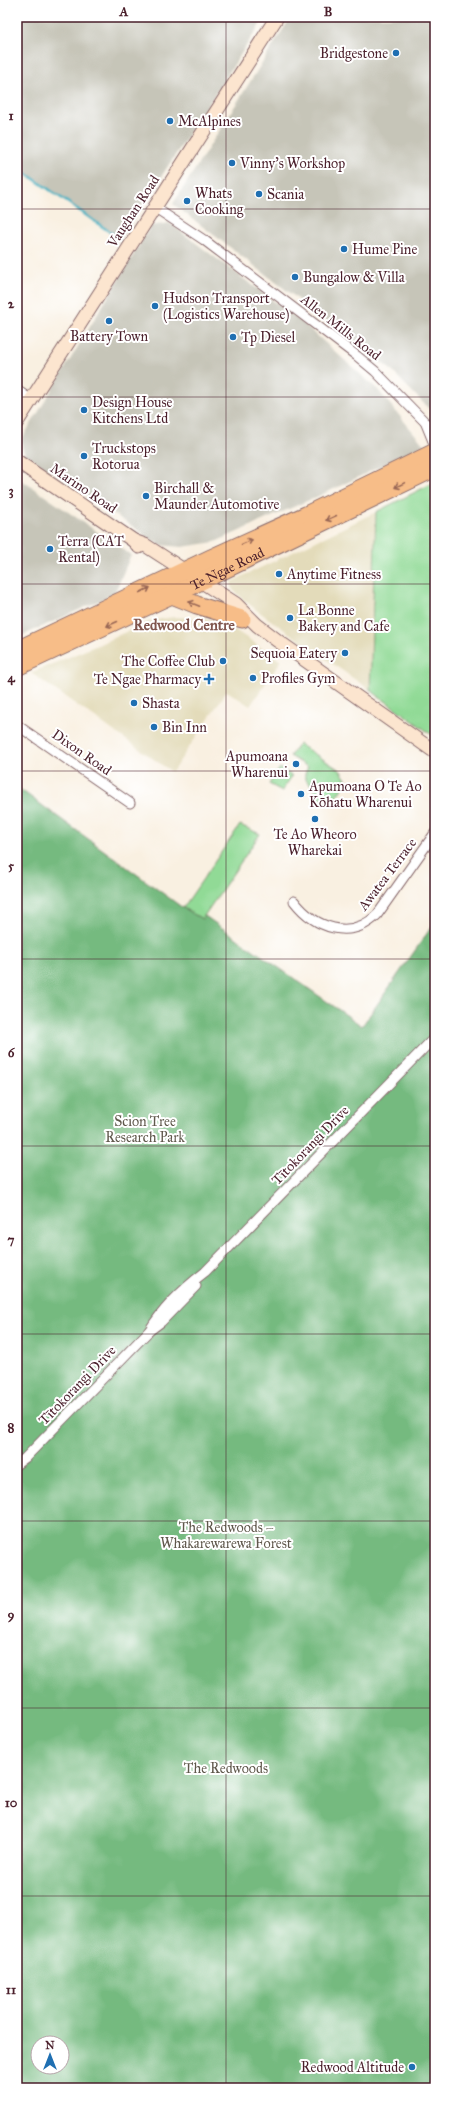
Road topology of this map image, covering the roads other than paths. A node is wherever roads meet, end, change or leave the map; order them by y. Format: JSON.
{"nodes":[{"id":1,"x":277,"y":17,"type":"edge"},
{"id":2,"x":154,"y":207,"type":"junction"},
{"id":3,"x":17,"y":390,"type":"edge"},
{"id":4,"x":31,"y":400,"type":"junction"},
{"id":5,"x":17,"y":422,"type":"edge"},
{"id":6,"x":425,"y":422,"type":"junction"},
{"id":7,"x":435,"y":429,"type":"edge"},
{"id":8,"x":434,"y":453,"type":"edge"},
{"id":9,"x":17,"y":461,"type":"edge"},
{"id":10,"x":181,"y":573,"type":"junction"},
{"id":11,"x":197,"y":583,"type":"junction"},
{"id":12,"x":172,"y":595,"type":"junction"},
{"id":13,"x":249,"y":622,"type":"junction"},
{"id":14,"x":17,"y":650,"type":"edge"},
{"id":15,"x":17,"y":667,"type":"edge"},
{"id":16,"x":17,"y":724,"type":"edge"},
{"id":17,"x":435,"y":752,"type":"edge"},
{"id":18,"x":130,"y":803,"type":"dead end"},
{"id":19,"x":435,"y":833,"type":"edge"},
{"id":20,"x":294,"y":901,"type":"dead end"},
{"id":21,"x":435,"y":1037,"type":"edge"},
{"id":22,"x":25,"y":1458,"type":"junction"},
{"id":23,"x":17,"y":1464,"type":"edge"},
{"id":24,"x":17,"y":1472,"type":"edge"}],
"edges":[{"from":1,"to":2,"type":"street","name":"Vaughan Road"},
{"from":2,"to":4,"type":"street","name":"Vaughan Road"},
{"from":2,"to":6,"type":"street","name":"Allen Mills Road"},
{"from":3,"to":4,"type":"street"},
{"from":4,"to":5,"type":"street","name":"Vaughan Road"},
{"from":6,"to":7,"type":"street","name":"Allen Mills Road"},
{"from":6,"to":8,"type":"street","name":"Allen Mills Road"},
{"from":10,"to":8,"type":"highway","name":"Te Ngae Road","one_way":true},
{"from":8,"to":11,"type":"highway","name":"Te Ngae Road","one_way":true},
{"from":9,"to":10,"type":"street","name":"Marino Road"},
{"from":10,"to":11,"type":"street","name":"Marino Road"},
{"from":14,"to":10,"type":"highway","name":"Te Ngae Road","one_way":true},
{"from":11,"to":12,"type":"highway","name":"Te Ngae Road"},
{"from":11,"to":13,"type":"street","name":"Marino Road"},
{"from":13,"to":12,"type":"highway","one_way":true},
{"from":12,"to":15,"type":"highway","name":"Te Ngae Road","one_way":true},
{"from":13,"to":17,"type":"street","name":"Marino Road"},
{"from":16,"to":18,"type":"street","name":"Dixon Road"},
{"from":19,"to":20,"type":"street","name":"Awatea Terrace"},
{"from":21,"to":22,"type":"street","name":"Tītokorangi Drive"},
{"from":22,"to":23,"type":"street","name":"Tītokorangi Drive"},
{"from":22,"to":24,"type":"street","name":"Tītokorangi Drive"}]}
